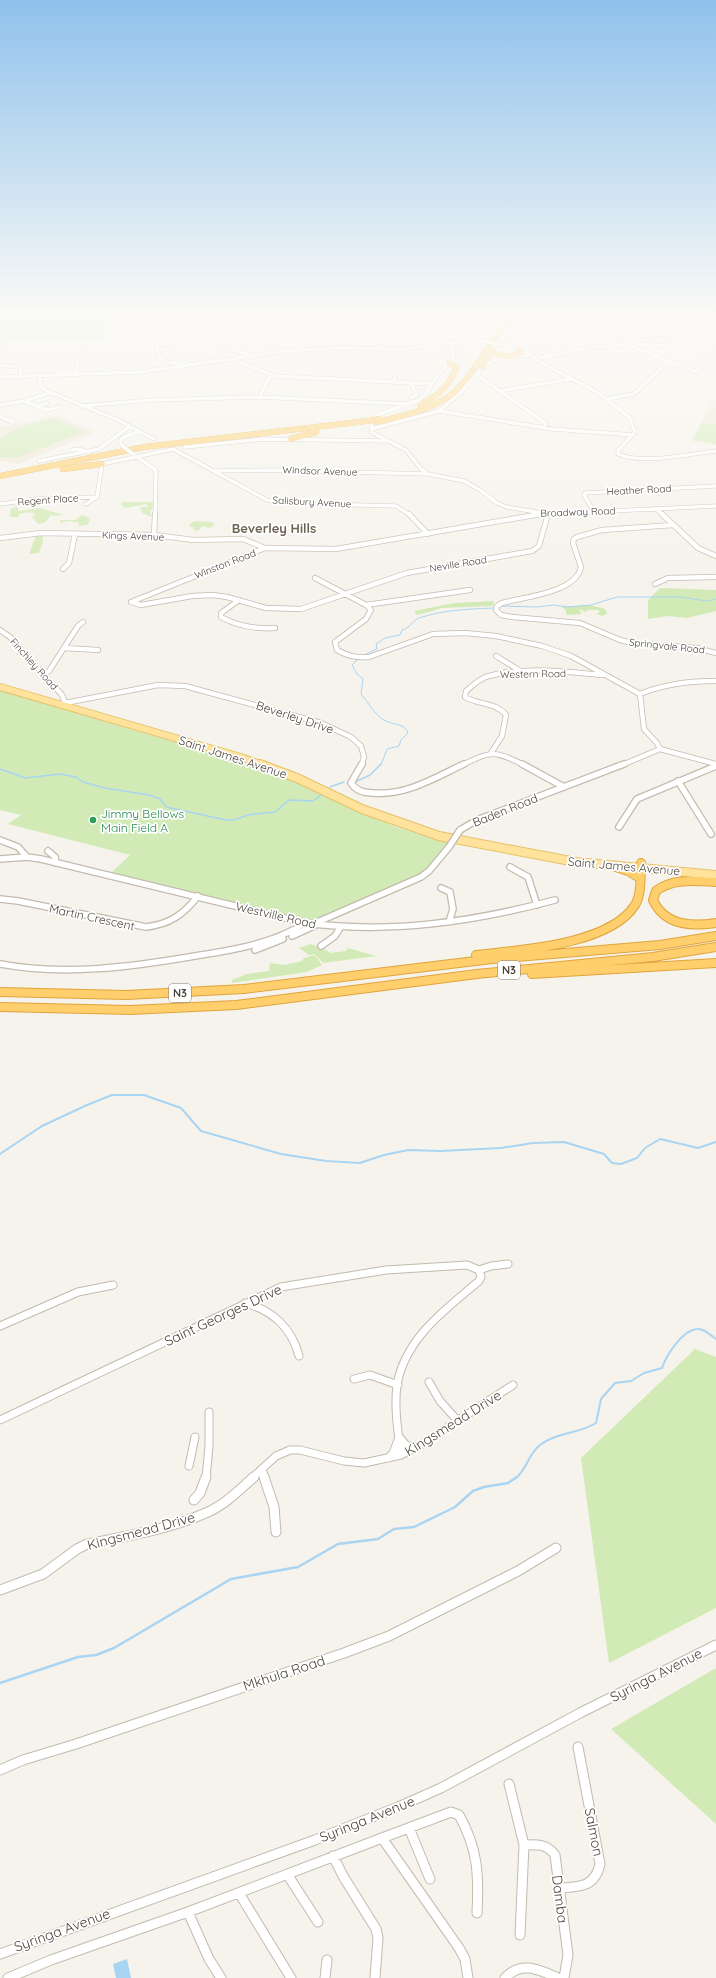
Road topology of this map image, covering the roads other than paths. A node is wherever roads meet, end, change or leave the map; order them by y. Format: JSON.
{"nodes":[{"id":1,"x":43,"y":408,"type":"edge"},
{"id":2,"x":53,"y":408,"type":"edge"},
{"id":3,"x":87,"y":408,"type":"edge"},
{"id":4,"x":393,"y":408,"type":"edge"},
{"id":5,"x":412,"y":408,"type":"edge"},
{"id":6,"x":417,"y":408,"type":"edge"},
{"id":7,"x":426,"y":408,"type":"edge"},
{"id":8,"x":427,"y":408,"type":"edge"},
{"id":9,"x":442,"y":408,"type":"edge"},
{"id":10,"x":525,"y":408,"type":"edge"},
{"id":11,"x":618,"y":408,"type":"edge"},
{"id":12,"x":439,"y":411,"type":"junction"},
{"id":13,"x":417,"y":412,"type":"junction"},
{"id":14,"x":0,"y":417,"type":"edge"},
{"id":15,"x":387,"y":418,"type":"junction"},
{"id":16,"x":378,"y":420,"type":"junction"},
{"id":17,"x":13,"y":422,"type":"dead end"},
{"id":18,"x":367,"y":422,"type":"junction"},
{"id":19,"x":130,"y":426,"type":"junction"},
{"id":20,"x":337,"y":427,"type":"junction"},
{"id":21,"x":544,"y":428,"type":"junction"},
{"id":22,"x":371,"y":429,"type":"junction"},
{"id":23,"x":291,"y":430,"type":"junction"},
{"id":24,"x":140,"y":431,"type":"junction"},
{"id":25,"x":634,"y":435,"type":"junction"},
{"id":26,"x":301,"y":438,"type":"junction"},
{"id":27,"x":154,"y":439,"type":"junction"},
{"id":28,"x":291,"y":439,"type":"joint"},
{"id":29,"x":388,"y":441,"type":"junction"},
{"id":30,"x":205,"y":442,"type":"junction"},
{"id":31,"x":185,"y":447,"type":"junction"},
{"id":32,"x":72,"y":450,"type":"dead end"},
{"id":33,"x":173,"y":450,"type":"junction"},
{"id":34,"x":716,"y":451,"type":"edge"},
{"id":35,"x":88,"y":452,"type":"junction"},
{"id":36,"x":138,"y":458,"type":"junction"},
{"id":37,"x":39,"y":461,"type":"dead end"},
{"id":38,"x":102,"y":464,"type":"junction"},
{"id":39,"x":212,"y":471,"type":"junction"},
{"id":40,"x":428,"y":474,"type":"junction"},
{"id":41,"x":12,"y":475,"type":"junction"},
{"id":42,"x":0,"y":477,"type":"edge"},
{"id":43,"x":716,"y":486,"type":"edge"},
{"id":44,"x":97,"y":496,"type":"junction"},
{"id":45,"x":0,"y":504,"type":"edge"},
{"id":46,"x":86,"y":504,"type":"dead end"},
{"id":47,"x":716,"y":506,"type":"edge"},
{"id":48,"x":656,"y":509,"type":"junction"},
{"id":49,"x":594,"y":512,"type":"junction"},
{"id":50,"x":542,"y":514,"type":"junction"},
{"id":51,"x":548,"y":514,"type":"junction"},
{"id":52,"x":673,"y":525,"type":"junction"},
{"id":53,"x":75,"y":534,"type":"junction"},
{"id":54,"x":428,"y":534,"type":"junction"},
{"id":55,"x":154,"y":535,"type":"junction"},
{"id":56,"x":0,"y":538,"type":"edge"},
{"id":57,"x":265,"y":548,"type":"junction"},
{"id":58,"x":716,"y":556,"type":"edge"},
{"id":59,"x":63,"y":569,"type":"dead end"},
{"id":60,"x":716,"y":577,"type":"edge"},
{"id":61,"x":315,"y":578,"type":"dead end"},
{"id":62,"x":655,"y":584,"type":"dead end"},
{"id":63,"x":470,"y":590,"type":"dead end"},
{"id":64,"x":346,"y":594,"type":"junction"},
{"id":65,"x":239,"y":600,"type":"junction"},
{"id":66,"x":366,"y":605,"type":"junction"},
{"id":67,"x":83,"y":622,"type":"dead end"},
{"id":68,"x":275,"y":628,"type":"dead end"},
{"id":69,"x":0,"y":630,"type":"edge"},
{"id":70,"x":64,"y":648,"type":"junction"},
{"id":71,"x":98,"y":650,"type":"dead end"},
{"id":72,"x":716,"y":653,"type":"edge"},
{"id":73,"x":496,"y":656,"type":"dead end"},
{"id":74,"x":523,"y":673,"type":"junction"},
{"id":75,"x":44,"y":675,"type":"junction"},
{"id":76,"x":604,"y":676,"type":"junction"},
{"id":77,"x":716,"y":681,"type":"edge"},
{"id":78,"x":0,"y":688,"type":"edge"},
{"id":79,"x":640,"y":694,"type":"junction"},
{"id":80,"x":62,"y":703,"type":"junction"},
{"id":81,"x":660,"y":749,"type":"junction"},
{"id":82,"x":491,"y":753,"type":"junction"},
{"id":83,"x":716,"y":765,"type":"edge"},
{"id":84,"x":678,"y":781,"type":"junction"},
{"id":85,"x":564,"y":787,"type":"junction"},
{"id":86,"x":619,"y":827,"type":"dead end"},
{"id":87,"x":711,"y":834,"type":"dead end"},
{"id":88,"x":0,"y":840,"type":"edge"},
{"id":89,"x":48,"y":851,"type":"dead end"},
{"id":90,"x":532,"y":854,"type":"junction"},
{"id":91,"x":27,"y":857,"type":"junction"},
{"id":92,"x":0,"y":859,"type":"edge"},
{"id":93,"x":56,"y":863,"type":"junction"},
{"id":94,"x":641,"y":865,"type":"junction"},
{"id":95,"x":614,"y":866,"type":"junction"},
{"id":96,"x":510,"y":867,"type":"dead end"},
{"id":97,"x":716,"y":870,"type":"edge"},
{"id":98,"x":716,"y":875,"type":"edge"},
{"id":99,"x":640,"y":878,"type":"junction"},
{"id":100,"x":716,"y":882,"type":"edge"},
{"id":101,"x":441,"y":888,"type":"dead end"},
{"id":102,"x":198,"y":896,"type":"junction"},
{"id":103,"x":0,"y":899,"type":"edge"},
{"id":104,"x":556,"y":900,"type":"dead end"},
{"id":105,"x":536,"y":905,"type":"junction"},
{"id":106,"x":449,"y":922,"type":"junction"},
{"id":107,"x":305,"y":923,"type":"junction"},
{"id":108,"x":716,"y":923,"type":"edge"},
{"id":109,"x":315,"y":924,"type":"junction"},
{"id":110,"x":340,"y":928,"type":"junction"},
{"id":111,"x":716,"y":936,"type":"edge"},
{"id":112,"x":321,"y":946,"type":"dead end"},
{"id":113,"x":716,"y":947,"type":"edge"},
{"id":114,"x":255,"y":950,"type":"dead end"},
{"id":115,"x":716,"y":963,"type":"edge"},
{"id":116,"x":0,"y":964,"type":"edge"},
{"id":117,"x":15,"y":967,"type":"junction"},
{"id":118,"x":0,"y":969,"type":"edge"},
{"id":119,"x":360,"y":975,"type":"junction"},
{"id":120,"x":391,"y":985,"type":"junction"},
{"id":121,"x":0,"y":992,"type":"edge"},
{"id":122,"x":0,"y":1007,"type":"edge"},
{"id":123,"x":508,"y":1264,"type":"dead end"},
{"id":124,"x":480,"y":1270,"type":"junction"},
{"id":125,"x":113,"y":1285,"type":"dead end"},
{"id":126,"x":246,"y":1303,"type":"junction"},
{"id":127,"x":0,"y":1326,"type":"edge"},
{"id":128,"x":299,"y":1356,"type":"dead end"},
{"id":129,"x":354,"y":1379,"type":"dead end"},
{"id":130,"x":429,"y":1382,"type":"dead end"},
{"id":131,"x":398,"y":1385,"type":"junction"},
{"id":132,"x":513,"y":1385,"type":"dead end"},
{"id":133,"x":209,"y":1412,"type":"dead end"},
{"id":134,"x":0,"y":1420,"type":"edge"},
{"id":135,"x":458,"y":1421,"type":"junction"},
{"id":136,"x":195,"y":1437,"type":"dead end"},
{"id":137,"x":399,"y":1437,"type":"junction"},
{"id":138,"x":422,"y":1444,"type":"junction"},
{"id":139,"x":401,"y":1455,"type":"junction"},
{"id":140,"x":382,"y":1460,"type":"junction"},
{"id":141,"x":189,"y":1466,"type":"dead end"},
{"id":142,"x":262,"y":1469,"type":"junction"},
{"id":143,"x":194,"y":1500,"type":"dead end"},
{"id":144,"x":276,"y":1532,"type":"dead end"},
{"id":145,"x":556,"y":1548,"type":"dead end"},
{"id":146,"x":0,"y":1590,"type":"edge"},
{"id":147,"x":716,"y":1644,"type":"edge"},
{"id":148,"x":578,"y":1747,"type":"dead end"},
{"id":149,"x":0,"y":1770,"type":"edge"},
{"id":150,"x":509,"y":1784,"type":"dead end"},
{"id":151,"x":409,"y":1828,"type":"junction"},
{"id":152,"x":382,"y":1838,"type":"junction"},
{"id":153,"x":524,"y":1845,"type":"junction"},
{"id":154,"x":333,"y":1856,"type":"junction"},
{"id":155,"x":287,"y":1874,"type":"junction"},
{"id":156,"x":430,"y":1878,"type":"dead end"},
{"id":157,"x":559,"y":1888,"type":"junction"},
{"id":158,"x":238,"y":1893,"type":"junction"},
{"id":159,"x":188,"y":1912,"type":"junction"},
{"id":160,"x":476,"y":1913,"type":"dead end"},
{"id":161,"x":318,"y":1922,"type":"dead end"},
{"id":162,"x":520,"y":1935,"type":"dead end"},
{"id":163,"x":0,"y":1954,"type":"edge"},
{"id":164,"x":327,"y":1960,"type":"dead end"},
{"id":165,"x":8,"y":1978,"type":"edge"},
{"id":166,"x":220,"y":1978,"type":"edge"},
{"id":167,"x":291,"y":1978,"type":"edge"},
{"id":168,"x":325,"y":1978,"type":"edge"},
{"id":169,"x":375,"y":1978,"type":"edge"},
{"id":170,"x":468,"y":1978,"type":"edge"},
{"id":171,"x":505,"y":1978,"type":"edge"},
{"id":172,"x":558,"y":1978,"type":"edge"},
{"id":173,"x":564,"y":1978,"type":"edge"}],
"edges":[{"from":1,"to":2,"type":"street"},
{"from":3,"to":19,"type":"street"},
{"from":4,"to":22,"type":"street"},
{"from":5,"to":15,"type":"highway"},
{"from":6,"to":15,"type":"highway"},
{"from":7,"to":13,"type":"highway"},
{"from":8,"to":13,"type":"highway"},
{"from":9,"to":12,"type":"street"},
{"from":10,"to":21,"type":"street"},
{"from":11,"to":25,"type":"street"},
{"from":12,"to":21,"type":"street"},
{"from":12,"to":22,"type":"street"},
{"from":13,"to":16,"type":"highway"},
{"from":14,"to":17,"type":"street"},
{"from":15,"to":16,"type":"highway"},
{"from":16,"to":18,"type":"highway","bridge":true},
{"from":18,"to":20,"type":"highway"},
{"from":18,"to":23,"type":"highway"},
{"from":19,"to":24,"type":"street"},
{"from":19,"to":35,"type":"street"},
{"from":20,"to":26,"type":"highway"},
{"from":20,"to":30,"type":"highway"},
{"from":21,"to":25,"type":"street"},
{"from":22,"to":29,"type":"street"},
{"from":23,"to":27,"type":"highway"},
{"from":23,"to":41,"type":"highway"},
{"from":24,"to":27,"type":"street"},
{"from":24,"to":36,"type":"street","bridge":true},
{"from":25,"to":34,"type":"street"},
{"from":26,"to":28,"type":"highway"},
{"from":26,"to":29,"type":"street"},
{"from":27,"to":41,"type":"highway"},
{"from":28,"to":31,"type":"street"},
{"from":29,"to":40,"type":"street"},
{"from":30,"to":31,"type":"highway"},
{"from":30,"to":41,"type":"highway"},
{"from":31,"to":33,"type":"highway"},
{"from":32,"to":35,"type":"street"},
{"from":33,"to":36,"type":"street"},
{"from":33,"to":39,"type":"street","name":"Salisbury Avenue"},
{"from":35,"to":37,"type":"street"},
{"from":36,"to":38,"type":"street"},
{"from":36,"to":55,"type":"street"},
{"from":38,"to":41,"type":"highway"},
{"from":38,"to":44,"type":"street"},
{"from":39,"to":40,"type":"street","name":"Windsor Avenue"},
{"from":39,"to":54,"type":"street","name":"Salisbury Avenue"},
{"from":40,"to":50,"type":"street","name":"Broadway Road"},
{"from":41,"to":42,"type":"highway"},
{"from":43,"to":49,"type":"street","name":"Heather Road"},
{"from":44,"to":45,"type":"street","name":"Regent Place"},
{"from":44,"to":46,"type":"street"},
{"from":47,"to":48,"type":"street","name":"Broadway Road"},
{"from":48,"to":49,"type":"street","name":"Broadway Road"},
{"from":48,"to":52,"type":"street"},
{"from":49,"to":51,"type":"street","name":"Broadway Road"},
{"from":50,"to":51,"type":"street","name":"Broadway Road"},
{"from":50,"to":54,"type":"street","name":"Winston Road"},
{"from":51,"to":64,"type":"street","name":"Neville Road"},
{"from":52,"to":58,"type":"street"},
{"from":52,"to":72,"type":"street","name":"Springvale Road"},
{"from":53,"to":55,"type":"street","name":"Kings Avenue"},
{"from":53,"to":56,"type":"street","name":"Kings Avenue"},
{"from":53,"to":59,"type":"street"},
{"from":54,"to":57,"type":"street","name":"Winston Road"},
{"from":55,"to":57,"type":"street","name":"Kings Avenue"},
{"from":57,"to":65,"type":"street","name":"Winston Road"},
{"from":60,"to":62,"type":"street"},
{"from":61,"to":64,"type":"street"},
{"from":63,"to":66,"type":"street"},
{"from":64,"to":65,"type":"street","name":"Winston Road"},
{"from":64,"to":66,"type":"street"},
{"from":65,"to":68,"type":"street"},
{"from":66,"to":76,"type":"street"},
{"from":67,"to":70,"type":"street"},
{"from":69,"to":75,"type":"street","name":"Finchley Road"},
{"from":70,"to":71,"type":"street"},
{"from":70,"to":75,"type":"street"},
{"from":73,"to":74,"type":"street"},
{"from":74,"to":76,"type":"street","name":"Western Road"},
{"from":74,"to":82,"type":"street","name":"Western Road"},
{"from":75,"to":80,"type":"street","name":"Finchley Road"},
{"from":76,"to":79,"type":"street"},
{"from":77,"to":79,"type":"street"},
{"from":78,"to":80,"type":"main road","name":"Saint James Avenue"},
{"from":79,"to":81,"type":"street"},
{"from":80,"to":82,"type":"street","name":"Beverley Drive"},
{"from":80,"to":90,"type":"main road","name":"Saint James Avenue"},
{"from":81,"to":83,"type":"street"},
{"from":81,"to":85,"type":"street","name":"Baden Road"},
{"from":82,"to":85,"type":"street"},
{"from":83,"to":84,"type":"street"},
{"from":84,"to":86,"type":"street"},
{"from":84,"to":87,"type":"street"},
{"from":85,"to":109,"type":"street","name":"Baden Road","bridge":true},
{"from":88,"to":91,"type":"street"},
{"from":89,"to":93,"type":"street"},
{"from":90,"to":94,"type":"main road","name":"Saint James Avenue"},
{"from":90,"to":95,"type":"main road","name":"Saint James Avenue"},
{"from":91,"to":92,"type":"street","name":"Westville Road"},
{"from":91,"to":93,"type":"street","name":"Westville Road"},
{"from":93,"to":102,"type":"street","name":"Westville Road"},
{"from":94,"to":95,"type":"main road","name":"Saint James Avenue"},
{"from":94,"to":97,"type":"main road","name":"Saint James Avenue"},
{"from":94,"to":98,"type":"main road","name":"Saint James Avenue"},
{"from":94,"to":99,"type":"highway"},
{"from":95,"to":99,"type":"highway"},
{"from":96,"to":105,"type":"street"},
{"from":99,"to":119,"type":"highway"},
{"from":100,"to":108,"type":"highway"},
{"from":101,"to":106,"type":"street"},
{"from":102,"to":103,"type":"street","name":"Martin Crescent"},
{"from":102,"to":107,"type":"street","name":"Westville Road"},
{"from":104,"to":105,"type":"street","name":"Westville Road"},
{"from":105,"to":106,"type":"street","name":"Westville Road"},
{"from":106,"to":110,"type":"street","name":"Westville Road"},
{"from":107,"to":109,"type":"street","name":"Westville Road"},
{"from":107,"to":117,"type":"street"},
{"from":109,"to":110,"type":"street","name":"Westville Road"},
{"from":109,"to":114,"type":"street","name":"Baden Road"},
{"from":110,"to":112,"type":"street"},
{"from":111,"to":119,"type":"highway","number":"N3"},
{"from":113,"to":120,"type":"highway","number":"N3"},
{"from":115,"to":120,"type":"highway"},
{"from":116,"to":117,"type":"street"},
{"from":117,"to":118,"type":"street"},
{"from":119,"to":121,"type":"highway","number":"N3"},
{"from":120,"to":122,"type":"highway","number":"N3"},
{"from":123,"to":124,"type":"street","name":"Saint Georges Drive"},
{"from":124,"to":126,"type":"street","name":"Saint Georges Drive"},
{"from":124,"to":131,"type":"street"},
{"from":125,"to":127,"type":"street"},
{"from":126,"to":128,"type":"street"},
{"from":126,"to":134,"type":"street","name":"Saint Georges Drive"},
{"from":129,"to":131,"type":"street"},
{"from":130,"to":135,"type":"street"},
{"from":131,"to":137,"type":"street"},
{"from":132,"to":135,"type":"street","name":"Kingsmead Drive"},
{"from":133,"to":143,"type":"street"},
{"from":135,"to":138,"type":"street","name":"Kingsmead Drive"},
{"from":136,"to":141,"type":"street"},
{"from":137,"to":138,"type":"street"},
{"from":137,"to":139,"type":"street"},
{"from":137,"to":140,"type":"street"},
{"from":138,"to":139,"type":"street","name":"Kingsmead Drive"},
{"from":139,"to":140,"type":"street","name":"Kingsmead Drive"},
{"from":140,"to":142,"type":"street","name":"Kingsmead Drive"},
{"from":142,"to":144,"type":"street"},
{"from":142,"to":146,"type":"street","name":"Kingsmead Drive"},
{"from":145,"to":149,"type":"street","name":"Mkhula Road"},
{"from":147,"to":163,"type":"street","name":"Syringa Avenue"},
{"from":148,"to":157,"type":"street","name":"Salmon"},
{"from":150,"to":153,"type":"street"},
{"from":151,"to":152,"type":"street"},
{"from":151,"to":156,"type":"street"},
{"from":151,"to":160,"type":"street"},
{"from":152,"to":154,"type":"street"},
{"from":152,"to":170,"type":"street"},
{"from":153,"to":157,"type":"street","name":"Damba"},
{"from":153,"to":162,"type":"street"},
{"from":154,"to":155,"type":"street"},
{"from":154,"to":169,"type":"street"},
{"from":155,"to":158,"type":"street"},
{"from":155,"to":161,"type":"street"},
{"from":157,"to":173,"type":"street","name":"Damba"},
{"from":158,"to":159,"type":"street"},
{"from":158,"to":167,"type":"street"},
{"from":159,"to":165,"type":"street"},
{"from":159,"to":166,"type":"street"},
{"from":164,"to":168,"type":"street"},
{"from":171,"to":172,"type":"street"}]}
